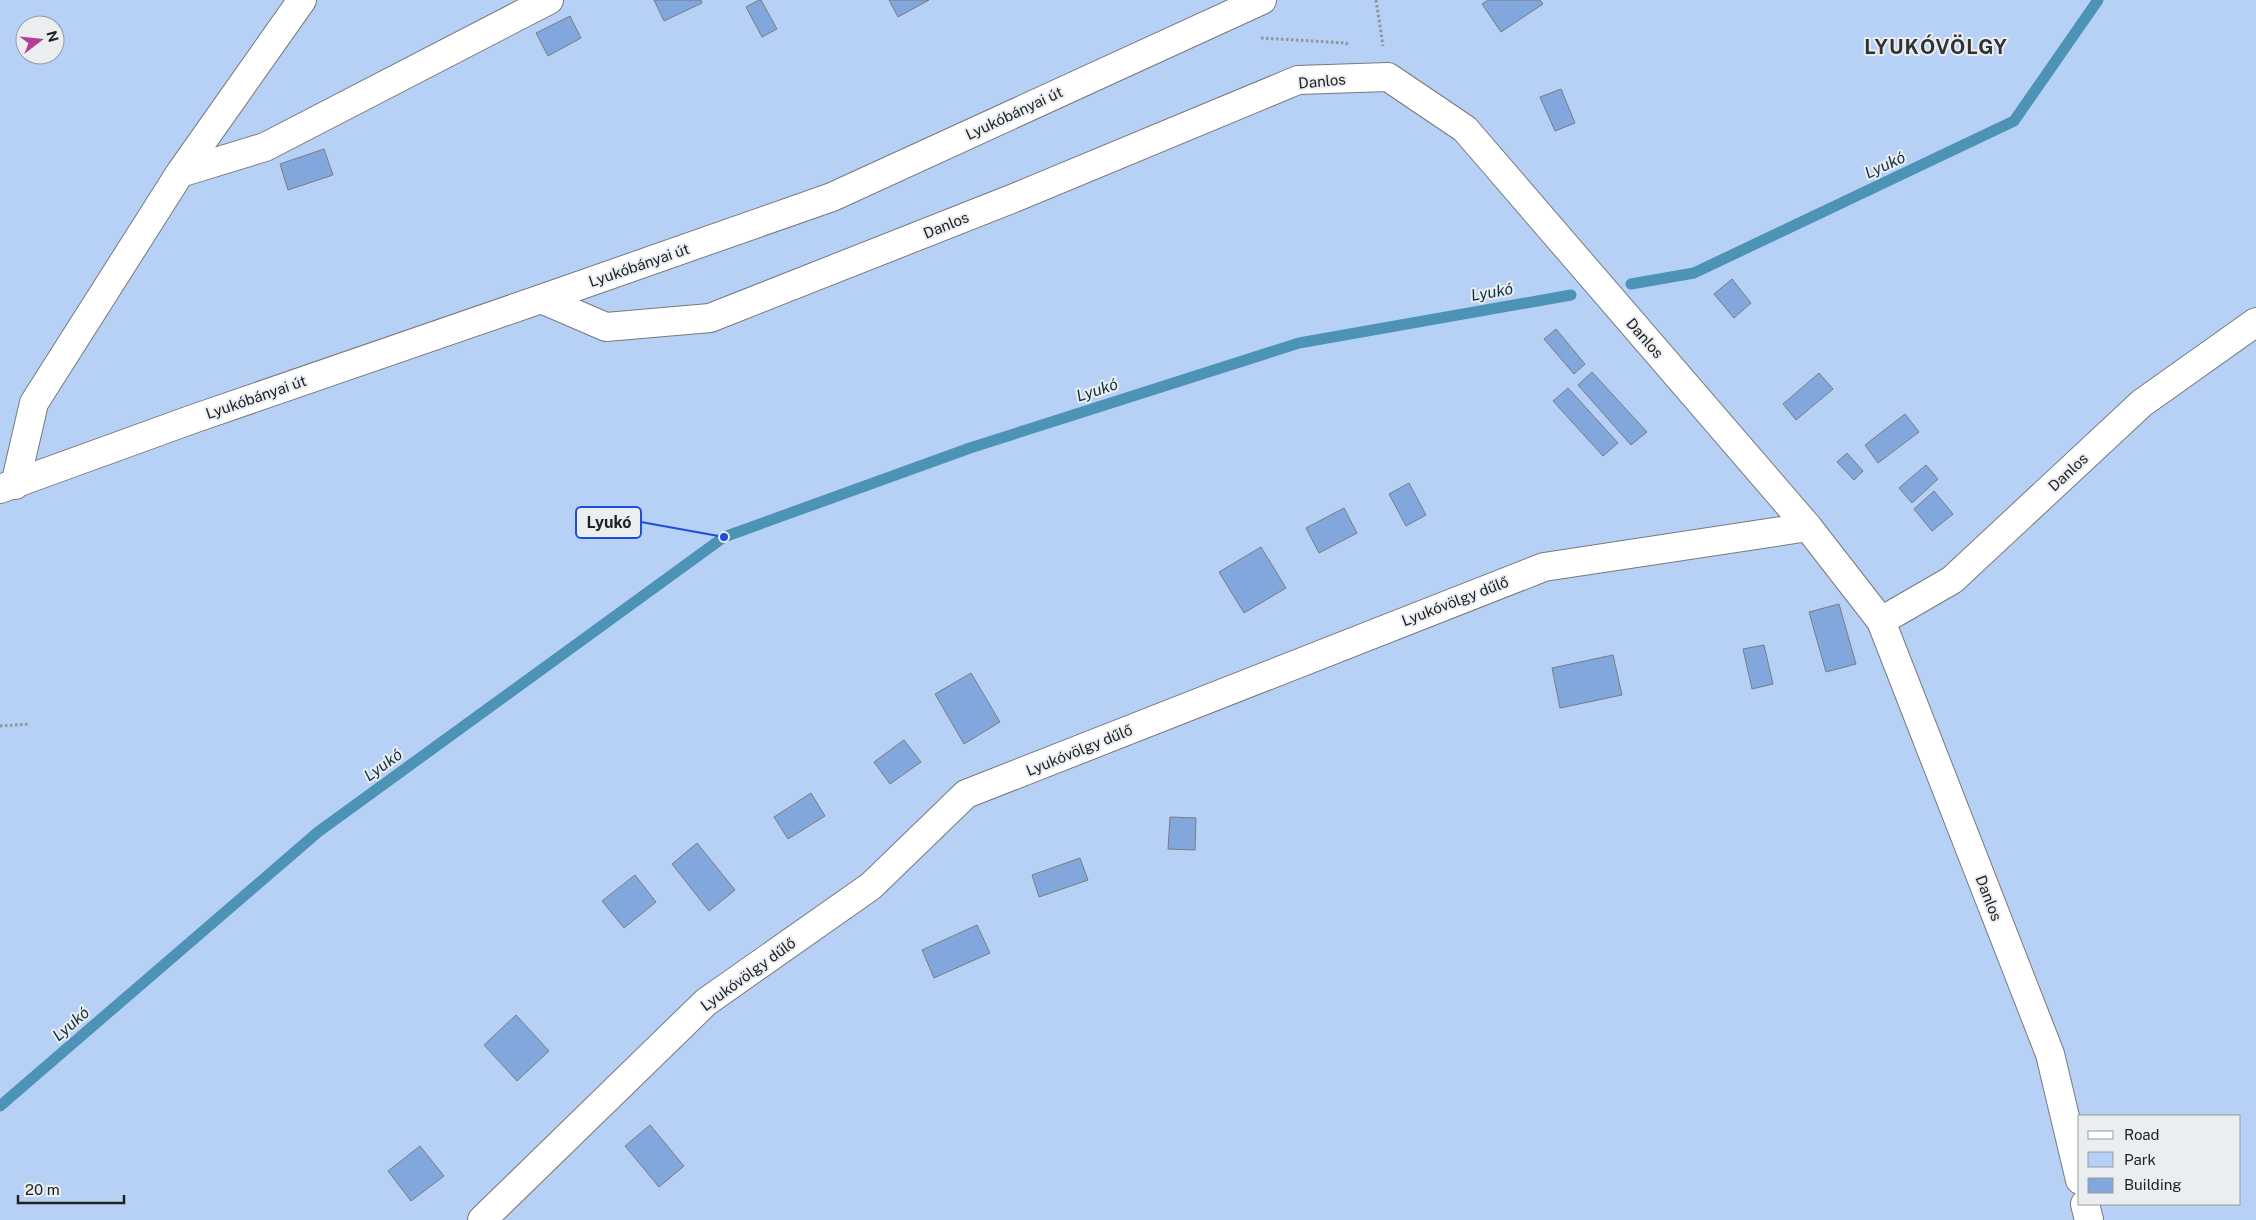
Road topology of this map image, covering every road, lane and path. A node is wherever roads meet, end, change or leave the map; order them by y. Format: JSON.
{"nodes":[{"id":1,"x":302,"y":0,"type":"edge"},
{"id":2,"x":549,"y":0,"type":"edge"},
{"id":3,"x":1262,"y":0,"type":"edge"},
{"id":4,"x":1376,"y":0,"type":"edge"},
{"id":5,"x":1222,"y":19,"type":"junction"},
{"id":6,"x":1388,"y":77,"type":"junction"},
{"id":7,"x":180,"y":173,"type":"junction"},
{"id":8,"x":541,"y":299,"type":"junction"},
{"id":9,"x":2256,"y":322,"type":"edge"},
{"id":10,"x":7,"y":487,"type":"edge"},
{"id":11,"x":1808,"y":526,"type":"junction"},
{"id":12,"x":1881,"y":621,"type":"junction"},
{"id":13,"x":30,"y":724,"type":"dead end"},
{"id":14,"x":0,"y":726,"type":"edge"},
{"id":15,"x":2078,"y":1172,"type":"edge"},
{"id":16,"x":2085,"y":1205,"type":"edge"},
{"id":17,"x":482,"y":1220,"type":"edge"},
{"id":18,"x":2089,"y":1220,"type":"edge"}],
"edges":[{"from":1,"to":7,"type":"street"},
{"from":2,"to":7,"type":"street"},
{"from":3,"to":5,"type":"street","name":"Lyukóbányai út"},
{"from":4,"to":6,"type":"path"},
{"from":5,"to":6,"type":"path"},
{"from":5,"to":8,"type":"street","name":"Lyukóbányai út"},
{"from":6,"to":8,"type":"street","name":"Danlos"},
{"from":6,"to":11,"type":"street","name":"Danlos"},
{"from":7,"to":10,"type":"street"},
{"from":8,"to":10,"type":"street","name":"Lyukóbányai út"},
{"from":9,"to":12,"type":"street","name":"Danlos"},
{"from":11,"to":12,"type":"street","name":"Danlos"},
{"from":11,"to":17,"type":"street","name":"Lyukóvölgy dűlő"},
{"from":12,"to":15,"type":"street","name":"Danlos"},
{"from":13,"to":14,"type":"path"},
{"from":16,"to":18,"type":"street"}]}
